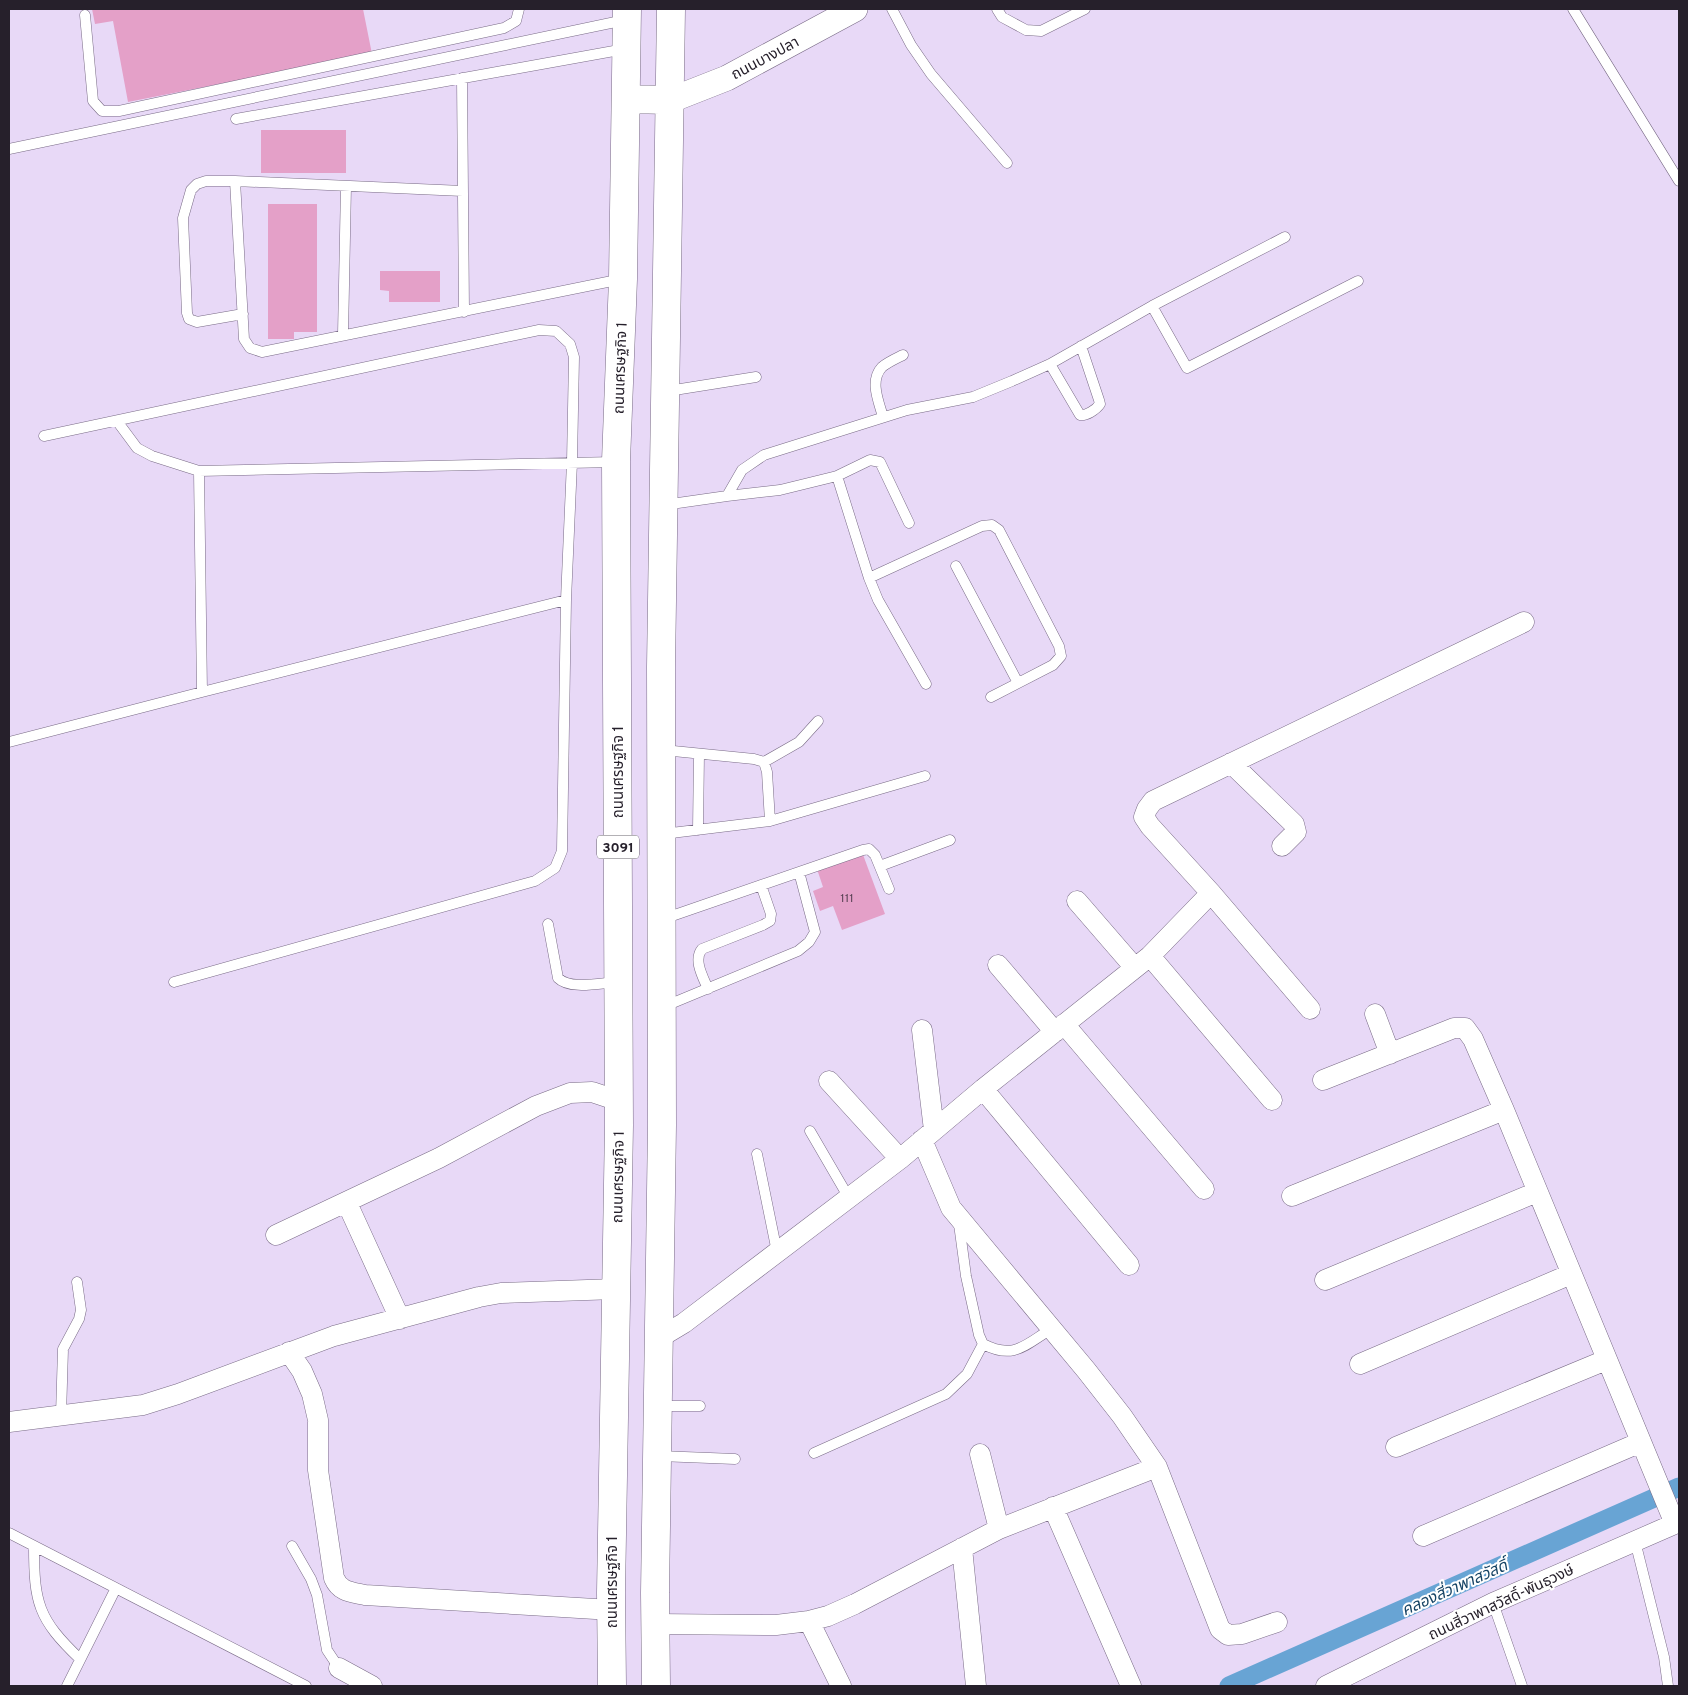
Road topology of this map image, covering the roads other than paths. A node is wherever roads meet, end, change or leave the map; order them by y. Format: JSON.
{"nodes":[{"id":1,"x":519,"y":9,"type":"edge"},
{"id":2,"x":671,"y":9,"type":"edge"},
{"id":3,"x":854,"y":9,"type":"edge"},
{"id":4,"x":892,"y":9,"type":"edge"},
{"id":5,"x":997,"y":9,"type":"edge"},
{"id":6,"x":1085,"y":9,"type":"edge"},
{"id":7,"x":1573,"y":9,"type":"edge"},
{"id":8,"x":627,"y":14,"type":"edge"},
{"id":9,"x":86,"y":15,"type":"dead end"},
{"id":10,"x":626,"y":48,"type":"junction"},
{"id":11,"x":462,"y":78,"type":"junction"},
{"id":12,"x":626,"y":99,"type":"junction"},
{"id":13,"x":671,"y":100,"type":"junction"},
{"id":14,"x":236,"y":119,"type":"dead end"},
{"id":15,"x":12,"y":148,"type":"edge"},
{"id":16,"x":1007,"y":163,"type":"dead end"},
{"id":17,"x":235,"y":181,"type":"junction"},
{"id":18,"x":1679,"y":181,"type":"edge"},
{"id":19,"x":346,"y":186,"type":"junction"},
{"id":20,"x":463,"y":191,"type":"junction"},
{"id":21,"x":624,"y":205,"type":"junction"},
{"id":22,"x":667,"y":207,"type":"junction"},
{"id":23,"x":1285,"y":237,"type":"dead end"},
{"id":24,"x":624,"y":279,"type":"junction"},
{"id":25,"x":1358,"y":281,"type":"dead end"},
{"id":26,"x":1152,"y":306,"type":"junction"},
{"id":27,"x":464,"y":312,"type":"junction"},
{"id":28,"x":243,"y":314,"type":"junction"},
{"id":29,"x":343,"y":336,"type":"junction"},
{"id":30,"x":1081,"y":346,"type":"junction"},
{"id":31,"x":903,"y":354,"type":"dead end"},
{"id":32,"x":1050,"y":364,"type":"junction"},
{"id":33,"x":756,"y":377,"type":"dead end"},
{"id":34,"x":665,"y":391,"type":"junction"},
{"id":35,"x":883,"y":417,"type":"junction"},
{"id":36,"x":117,"y":421,"type":"junction"},
{"id":37,"x":44,"y":436,"type":"dead end"},
{"id":38,"x":572,"y":462,"type":"junction"},
{"id":39,"x":616,"y":462,"type":"junction"},
{"id":40,"x":199,"y":471,"type":"junction"},
{"id":41,"x":837,"y":476,"type":"junction"},
{"id":42,"x":727,"y":496,"type":"junction"},
{"id":43,"x":663,"y":505,"type":"junction"},
{"id":44,"x":909,"y":523,"type":"dead end"},
{"id":45,"x":956,"y":566,"type":"dead end"},
{"id":46,"x":869,"y":578,"type":"junction"},
{"id":47,"x":566,"y":600,"type":"junction"},
{"id":48,"x":1524,"y":622,"type":"dead end"},
{"id":49,"x":1018,"y":683,"type":"junction"},
{"id":50,"x":926,"y":684,"type":"dead end"},
{"id":51,"x":202,"y":692,"type":"junction"},
{"id":52,"x":991,"y":697,"type":"dead end"},
{"id":53,"x":818,"y":721,"type":"dead end"},
{"id":54,"x":9,"y":742,"type":"edge"},
{"id":55,"x":662,"y":750,"type":"junction"},
{"id":56,"x":699,"y":754,"type":"junction"},
{"id":57,"x":764,"y":762,"type":"junction"},
{"id":58,"x":1231,"y":763,"type":"junction"},
{"id":59,"x":925,"y":776,"type":"dead end"},
{"id":60,"x":770,"y":820,"type":"junction"},
{"id":61,"x":698,"y":830,"type":"junction"},
{"id":62,"x":662,"y":834,"type":"junction"},
{"id":63,"x":950,"y":840,"type":"dead end"},
{"id":64,"x":1282,"y":846,"type":"dead end"},
{"id":65,"x":880,"y":866,"type":"junction"},
{"id":66,"x":799,"y":872,"type":"junction"},
{"id":67,"x":761,"y":885,"type":"junction"},
{"id":68,"x":888,"y":888,"type":"dead end"},
{"id":69,"x":1211,"y":893,"type":"junction"},
{"id":70,"x":1077,"y":900,"type":"dead end"},
{"id":71,"x":662,"y":919,"type":"junction"},
{"id":72,"x":548,"y":924,"type":"dead end"},
{"id":73,"x":1142,"y":962,"type":"junction"},
{"id":74,"x":998,"y":965,"type":"dead end"},
{"id":75,"x":174,"y":982,"type":"dead end"},
{"id":76,"x":619,"y":982,"type":"junction"},
{"id":77,"x":708,"y":989,"type":"junction"},
{"id":78,"x":662,"y":1008,"type":"junction"},
{"id":79,"x":1310,"y":1008,"type":"dead end"},
{"id":80,"x":1375,"y":1014,"type":"dead end"},
{"id":81,"x":1059,"y":1028,"type":"junction"},
{"id":82,"x":922,"y":1030,"type":"dead end"},
{"id":83,"x":1390,"y":1054,"type":"junction"},
{"id":84,"x":1323,"y":1080,"type":"dead end"},
{"id":85,"x":829,"y":1081,"type":"dead end"},
{"id":86,"x":983,"y":1089,"type":"junction"},
{"id":87,"x":1272,"y":1100,"type":"dead end"},
{"id":88,"x":619,"y":1101,"type":"junction"},
{"id":89,"x":1504,"y":1110,"type":"junction"},
{"id":90,"x":810,"y":1131,"type":"dead end"},
{"id":91,"x":928,"y":1135,"type":"junction"},
{"id":92,"x":757,"y":1154,"type":"dead end"},
{"id":93,"x":900,"y":1159,"type":"junction"},
{"id":94,"x":1204,"y":1189,"type":"dead end"},
{"id":95,"x":1537,"y":1192,"type":"junction"},
{"id":96,"x":1292,"y":1196,"type":"dead end"},
{"id":97,"x":849,"y":1198,"type":"junction"},
{"id":98,"x":347,"y":1203,"type":"junction"},
{"id":99,"x":958,"y":1219,"type":"junction"},
{"id":100,"x":276,"y":1236,"type":"dead end"},
{"id":101,"x":777,"y":1252,"type":"junction"},
{"id":102,"x":1129,"y":1265,"type":"dead end"},
{"id":103,"x":1571,"y":1274,"type":"junction"},
{"id":104,"x":1325,"y":1280,"type":"dead end"},
{"id":105,"x":77,"y":1282,"type":"dead end"},
{"id":106,"x":616,"y":1289,"type":"junction"},
{"id":107,"x":400,"y":1319,"type":"junction"},
{"id":108,"x":1051,"y":1329,"type":"junction"},
{"id":109,"x":659,"y":1338,"type":"junction"},
{"id":110,"x":983,"y":1344,"type":"junction"},
{"id":111,"x":289,"y":1352,"type":"junction"},
{"id":112,"x":1606,"y":1360,"type":"junction"},
{"id":113,"x":1360,"y":1364,"type":"dead end"},
{"id":114,"x":658,"y":1406,"type":"junction"},
{"id":115,"x":700,"y":1406,"type":"dead end"},
{"id":116,"x":60,"y":1415,"type":"junction"},
{"id":117,"x":9,"y":1422,"type":"edge"},
{"id":118,"x":1641,"y":1442,"type":"junction"},
{"id":119,"x":1396,"y":1447,"type":"dead end"},
{"id":120,"x":814,"y":1453,"type":"dead end"},
{"id":121,"x":980,"y":1454,"type":"dead end"},
{"id":122,"x":657,"y":1456,"type":"junction"},
{"id":123,"x":735,"y":1459,"type":"dead end"},
{"id":124,"x":1157,"y":1467,"type":"junction"},
{"id":125,"x":1053,"y":1507,"type":"junction"},
{"id":126,"x":1674,"y":1519,"type":"edge"},
{"id":127,"x":999,"y":1529,"type":"junction"},
{"id":128,"x":9,"y":1533,"type":"edge"},
{"id":129,"x":1423,"y":1536,"type":"dead end"},
{"id":130,"x":1635,"y":1541,"type":"junction"},
{"id":131,"x":34,"y":1546,"type":"junction"},
{"id":132,"x":292,"y":1546,"type":"dead end"},
{"id":133,"x":962,"y":1548,"type":"junction"},
{"id":134,"x":116,"y":1588,"type":"junction"},
{"id":135,"x":1494,"y":1603,"type":"junction"},
{"id":136,"x":612,"y":1610,"type":"junction"},
{"id":137,"x":810,"y":1621,"type":"junction"},
{"id":138,"x":1277,"y":1622,"type":"dead end"},
{"id":139,"x":655,"y":1624,"type":"junction"},
{"id":140,"x":80,"y":1658,"type":"junction"},
{"id":141,"x":339,"y":1668,"type":"joint"},
{"id":142,"x":1331,"y":1685,"type":"edge"},
{"id":143,"x":67,"y":1686,"type":"edge"},
{"id":144,"x":306,"y":1686,"type":"edge"},
{"id":145,"x":372,"y":1686,"type":"edge"},
{"id":146,"x":612,"y":1686,"type":"edge"},
{"id":147,"x":656,"y":1686,"type":"edge"},
{"id":148,"x":841,"y":1686,"type":"edge"},
{"id":149,"x":976,"y":1686,"type":"edge"},
{"id":150,"x":1131,"y":1686,"type":"edge"},
{"id":151,"x":1522,"y":1686,"type":"edge"},
{"id":152,"x":1668,"y":1686,"type":"edge"}],
"edges":[{"from":1,"to":9,"type":"lane"},
{"from":2,"to":13,"type":"main road"},
{"from":3,"to":13,"type":"street","name":"ถนนบางปลา"},
{"from":4,"to":16,"type":"lane"},
{"from":5,"to":6,"type":"lane"},
{"from":7,"to":18,"type":"lane"},
{"from":8,"to":10,"type":"main road","name":"ถนนเศรษฐกิจ 1","number":"3091"},
{"from":8,"to":15,"type":"lane"},
{"from":10,"to":11,"type":"lane"},
{"from":10,"to":12,"type":"main road","name":"ถนนเศรษฐกิจ 1","number":"3091"},
{"from":11,"to":14,"type":"lane"},
{"from":11,"to":20,"type":"lane"},
{"from":12,"to":13,"type":"main road"},
{"from":12,"to":21,"type":"main road","name":"ถนนเศรษฐกิจ 1","number":"3091"},
{"from":13,"to":22,"type":"main road"},
{"from":17,"to":19,"type":"lane"},
{"from":17,"to":28,"type":"lane"},
{"from":17,"to":28,"type":"lane"},
{"from":19,"to":20,"type":"lane"},
{"from":19,"to":29,"type":"lane"},
{"from":20,"to":27,"type":"lane"},
{"from":21,"to":22,"type":"main road"},
{"from":21,"to":24,"type":"main road","name":"ถนนเศรษฐกิจ 1","number":"3091"},
{"from":22,"to":34,"type":"main road"},
{"from":23,"to":26,"type":"lane"},
{"from":24,"to":27,"type":"lane"},
{"from":24,"to":39,"type":"main road","name":"ถนนเศรษฐกิจ 1","number":"3091"},
{"from":25,"to":26,"type":"lane"},
{"from":26,"to":30,"type":"lane"},
{"from":27,"to":29,"type":"lane"},
{"from":28,"to":29,"type":"lane"},
{"from":30,"to":32,"type":"lane"},
{"from":30,"to":32,"type":"lane"},
{"from":31,"to":35,"type":"lane"},
{"from":32,"to":35,"type":"lane"},
{"from":33,"to":34,"type":"lane"},
{"from":34,"to":43,"type":"main road"},
{"from":35,"to":42,"type":"lane"},
{"from":36,"to":37,"type":"lane"},
{"from":36,"to":38,"type":"lane"},
{"from":36,"to":40,"type":"lane"},
{"from":38,"to":39,"type":"lane"},
{"from":38,"to":40,"type":"lane"},
{"from":38,"to":47,"type":"lane"},
{"from":39,"to":76,"type":"main road","name":"ถนนเศรษฐกิจ 1","number":"3091"},
{"from":40,"to":51,"type":"lane"},
{"from":41,"to":42,"type":"lane"},
{"from":41,"to":44,"type":"lane"},
{"from":41,"to":46,"type":"lane"},
{"from":42,"to":43,"type":"lane"},
{"from":43,"to":55,"type":"main road"},
{"from":45,"to":49,"type":"lane"},
{"from":46,"to":49,"type":"lane"},
{"from":46,"to":50,"type":"lane"},
{"from":47,"to":51,"type":"lane"},
{"from":47,"to":75,"type":"lane"},
{"from":48,"to":58,"type":"street"},
{"from":49,"to":52,"type":"lane"},
{"from":51,"to":54,"type":"lane"},
{"from":53,"to":57,"type":"lane"},
{"from":55,"to":56,"type":"lane"},
{"from":55,"to":62,"type":"main road"},
{"from":56,"to":57,"type":"lane"},
{"from":56,"to":61,"type":"lane"},
{"from":57,"to":60,"type":"lane"},
{"from":58,"to":64,"type":"street"},
{"from":58,"to":69,"type":"street"},
{"from":59,"to":60,"type":"lane"},
{"from":60,"to":61,"type":"lane"},
{"from":61,"to":62,"type":"lane"},
{"from":62,"to":71,"type":"main road"},
{"from":63,"to":65,"type":"lane"},
{"from":65,"to":66,"type":"lane"},
{"from":65,"to":68,"type":"lane"},
{"from":66,"to":67,"type":"lane"},
{"from":66,"to":77,"type":"lane"},
{"from":67,"to":71,"type":"lane"},
{"from":67,"to":77,"type":"lane"},
{"from":69,"to":73,"type":"street"},
{"from":69,"to":79,"type":"street"},
{"from":70,"to":73,"type":"street"},
{"from":71,"to":78,"type":"main road"},
{"from":72,"to":76,"type":"lane"},
{"from":73,"to":81,"type":"street"},
{"from":73,"to":87,"type":"street"},
{"from":74,"to":81,"type":"street"},
{"from":76,"to":88,"type":"main road","name":"ถนนเศรษฐกิจ 1","number":"3091"},
{"from":77,"to":78,"type":"lane"},
{"from":78,"to":109,"type":"main road"},
{"from":80,"to":83,"type":"street"},
{"from":81,"to":86,"type":"street"},
{"from":81,"to":94,"type":"street"},
{"from":82,"to":91,"type":"street"},
{"from":83,"to":84,"type":"street"},
{"from":83,"to":89,"type":"street"},
{"from":85,"to":93,"type":"street"},
{"from":86,"to":91,"type":"street"},
{"from":86,"to":102,"type":"street"},
{"from":88,"to":98,"type":"street"},
{"from":88,"to":106,"type":"main road","name":"ถนนเศรษฐกิจ 1","number":"3091"},
{"from":89,"to":95,"type":"street"},
{"from":89,"to":96,"type":"street"},
{"from":90,"to":97,"type":"lane"},
{"from":91,"to":93,"type":"street"},
{"from":91,"to":99,"type":"street"},
{"from":92,"to":101,"type":"lane"},
{"from":93,"to":97,"type":"street"},
{"from":95,"to":103,"type":"street"},
{"from":95,"to":104,"type":"street"},
{"from":97,"to":101,"type":"street"},
{"from":98,"to":100,"type":"street"},
{"from":98,"to":107,"type":"street"},
{"from":99,"to":108,"type":"street"},
{"from":99,"to":110,"type":"lane"},
{"from":101,"to":109,"type":"street"},
{"from":103,"to":112,"type":"street"},
{"from":103,"to":113,"type":"street"},
{"from":105,"to":116,"type":"lane"},
{"from":106,"to":107,"type":"street"},
{"from":106,"to":136,"type":"main road","name":"ถนนเศรษฐกิจ 1","number":"3091"},
{"from":107,"to":111,"type":"street"},
{"from":108,"to":110,"type":"lane"},
{"from":108,"to":124,"type":"street"},
{"from":109,"to":114,"type":"main road"},
{"from":110,"to":120,"type":"lane"},
{"from":111,"to":116,"type":"street"},
{"from":111,"to":136,"type":"street"},
{"from":112,"to":118,"type":"street"},
{"from":112,"to":119,"type":"street"},
{"from":114,"to":115,"type":"lane"},
{"from":114,"to":122,"type":"main road"},
{"from":116,"to":117,"type":"street"},
{"from":118,"to":126,"type":"street"},
{"from":118,"to":129,"type":"street"},
{"from":121,"to":127,"type":"street"},
{"from":122,"to":123,"type":"lane"},
{"from":122,"to":139,"type":"main road"},
{"from":124,"to":125,"type":"street"},
{"from":124,"to":138,"type":"street"},
{"from":125,"to":127,"type":"street"},
{"from":125,"to":150,"type":"street"},
{"from":126,"to":130,"type":"street","name":"ถนนสี่วาพาสวัสดิ์-พันธุวงษ์"},
{"from":127,"to":133,"type":"street"},
{"from":128,"to":131,"type":"lane"},
{"from":130,"to":135,"type":"street","name":"ถนนสี่วาพาสวัสดิ์-พันธุวงษ์"},
{"from":130,"to":152,"type":"lane"},
{"from":131,"to":134,"type":"lane"},
{"from":131,"to":140,"type":"lane"},
{"from":132,"to":141,"type":"lane"},
{"from":133,"to":137,"type":"street"},
{"from":133,"to":149,"type":"street"},
{"from":134,"to":140,"type":"lane"},
{"from":134,"to":144,"type":"lane"},
{"from":135,"to":142,"type":"street","name":"ถนนสี่วาพาสวัสดิ์-พันธุวงษ์"},
{"from":135,"to":151,"type":"lane"},
{"from":136,"to":146,"type":"main road","name":"ถนนเศรษฐกิจ 1","number":"3091"},
{"from":137,"to":139,"type":"street"},
{"from":137,"to":148,"type":"street"},
{"from":139,"to":147,"type":"main road"},
{"from":140,"to":143,"type":"lane"},
{"from":141,"to":145,"type":"street"}]}
